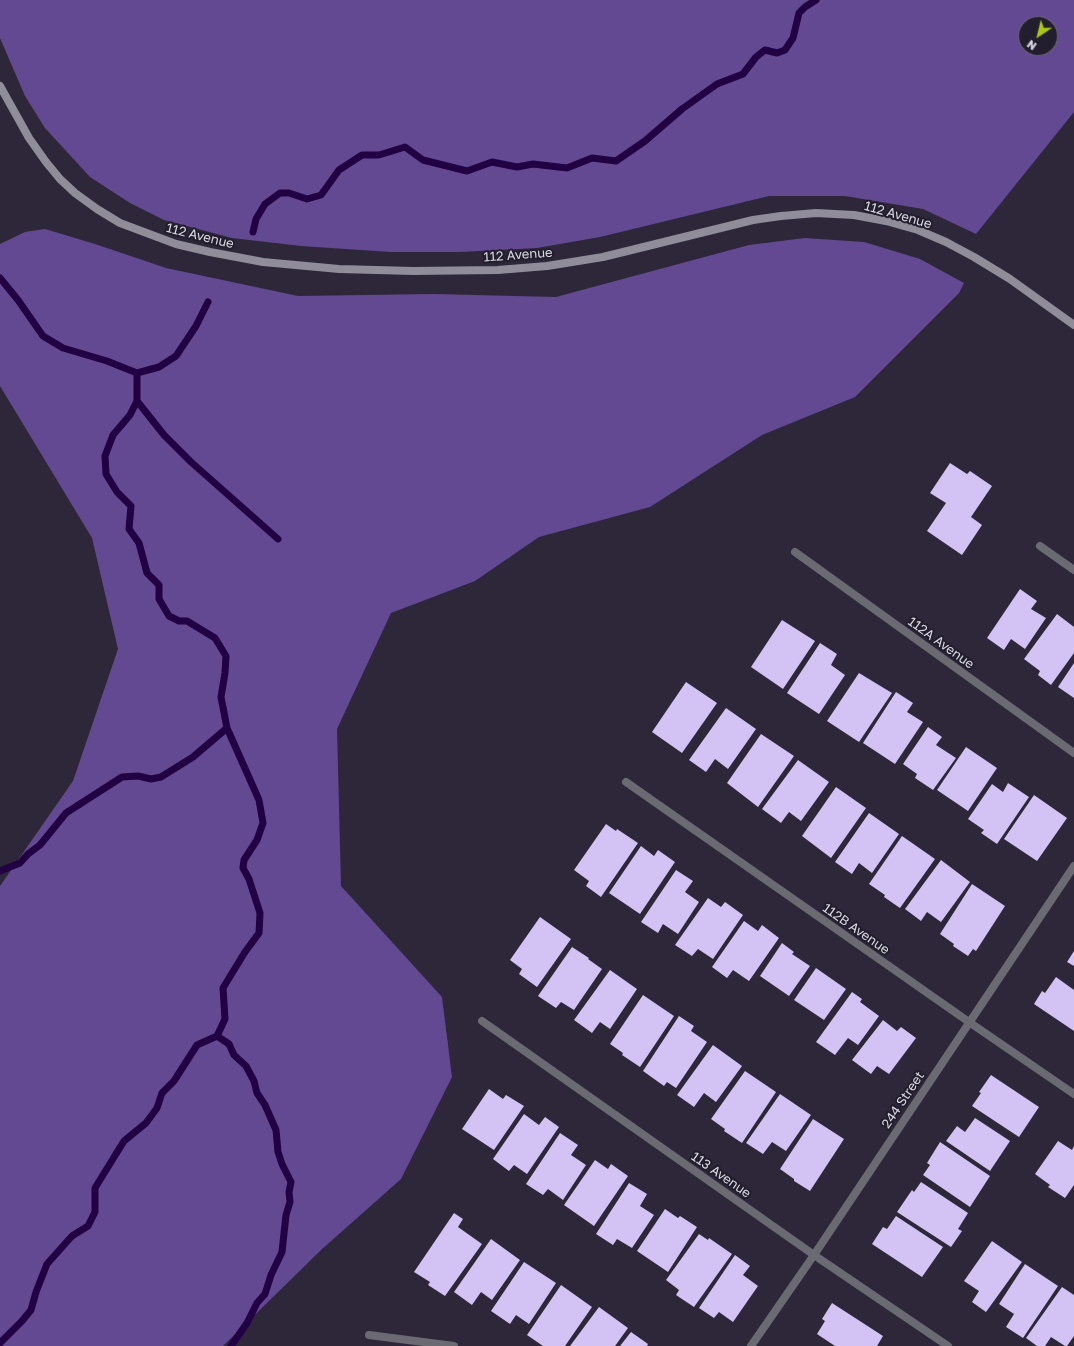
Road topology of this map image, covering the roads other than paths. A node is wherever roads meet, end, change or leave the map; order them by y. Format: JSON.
{"nodes":[{"id":1,"x":0,"y":86,"type":"edge"},
{"id":2,"x":1074,"y":325,"type":"edge"},
{"id":3,"x":1040,"y":546,"type":"dead end"},
{"id":4,"x":795,"y":552,"type":"dead end"},
{"id":5,"x":1074,"y":570,"type":"edge"},
{"id":6,"x":1074,"y":753,"type":"edge"},
{"id":7,"x":626,"y":782,"type":"dead end"},
{"id":8,"x":1074,"y":866,"type":"edge"},
{"id":9,"x":482,"y":1021,"type":"dead end"},
{"id":10,"x":969,"y":1022,"type":"junction"},
{"id":11,"x":1074,"y":1094,"type":"edge"},
{"id":12,"x":814,"y":1255,"type":"junction"},
{"id":13,"x":369,"y":1335,"type":"dead end"},
{"id":14,"x":454,"y":1346,"type":"edge"},
{"id":15,"x":751,"y":1346,"type":"edge"},
{"id":16,"x":948,"y":1346,"type":"edge"}],
"edges":[{"from":1,"to":2,"type":"main road","name":"112 Avenue"},
{"from":3,"to":5,"type":"street"},
{"from":4,"to":6,"type":"street","name":"112A Avenue"},
{"from":7,"to":10,"type":"street","name":"112B Avenue"},
{"from":8,"to":10,"type":"street","name":"244 Street"},
{"from":9,"to":12,"type":"street","name":"113 Avenue"},
{"from":10,"to":11,"type":"street","name":"112B Avenue"},
{"from":10,"to":12,"type":"street","name":"244 Street"},
{"from":12,"to":15,"type":"street","name":"244 Street"},
{"from":12,"to":16,"type":"street","name":"113 Avenue"},
{"from":13,"to":14,"type":"street"}]}
